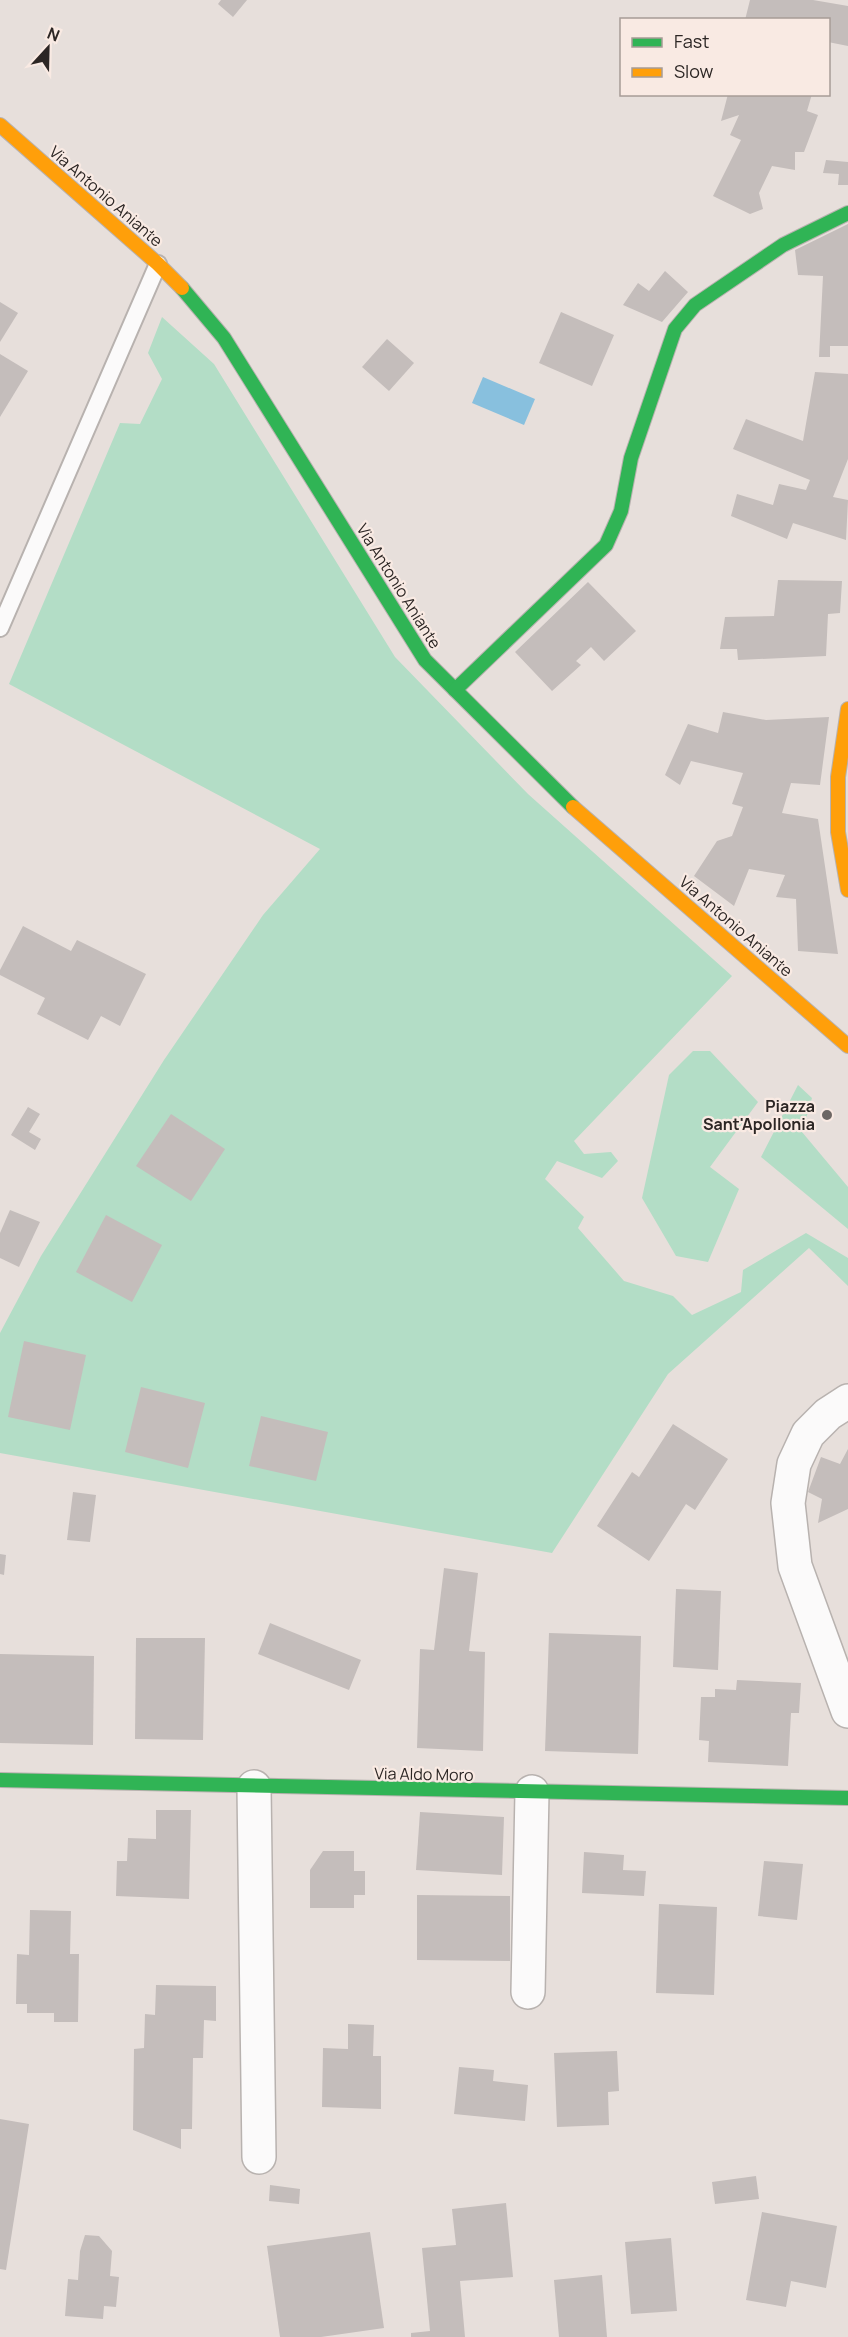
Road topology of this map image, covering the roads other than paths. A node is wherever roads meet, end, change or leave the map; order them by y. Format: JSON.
{"nodes":[{"id":1,"x":0,"y":125,"type":"edge"},
{"id":2,"x":848,"y":213,"type":"edge"},
{"id":3,"x":158,"y":264,"type":"junction"},
{"id":4,"x":0,"y":628,"type":"edge"},
{"id":5,"x":455,"y":690,"type":"junction"},
{"id":6,"x":848,"y":709,"type":"edge"},
{"id":7,"x":848,"y":890,"type":"edge"},
{"id":8,"x":848,"y":1045,"type":"edge"},
{"id":9,"x":848,"y":1401,"type":"edge"},
{"id":10,"x":848,"y":1711,"type":"edge"},
{"id":11,"x":0,"y":1780,"type":"edge"},
{"id":12,"x":254,"y":1787,"type":"junction"},
{"id":13,"x":532,"y":1792,"type":"junction"},
{"id":14,"x":848,"y":1798,"type":"edge"},
{"id":15,"x":528,"y":1992,"type":"dead end"},
{"id":16,"x":260,"y":2157,"type":"dead end"}],
"edges":[{"from":1,"to":3,"type":"street","name":"Via Antonio Aniante"},
{"from":2,"to":5,"type":"street"},
{"from":3,"to":4,"type":"lane"},
{"from":3,"to":5,"type":"street","name":"Via Antonio Aniante"},
{"from":5,"to":8,"type":"street","name":"Via Antonio Aniante"},
{"from":6,"to":7,"type":"street"},
{"from":9,"to":10,"type":"street"},
{"from":11,"to":12,"type":"street","name":"Via Aldo Moro"},
{"from":12,"to":13,"type":"street","name":"Via Aldo Moro"},
{"from":12,"to":16,"type":"street"},
{"from":13,"to":14,"type":"street","name":"Via Aldo Moro"},
{"from":13,"to":15,"type":"street"}]}
